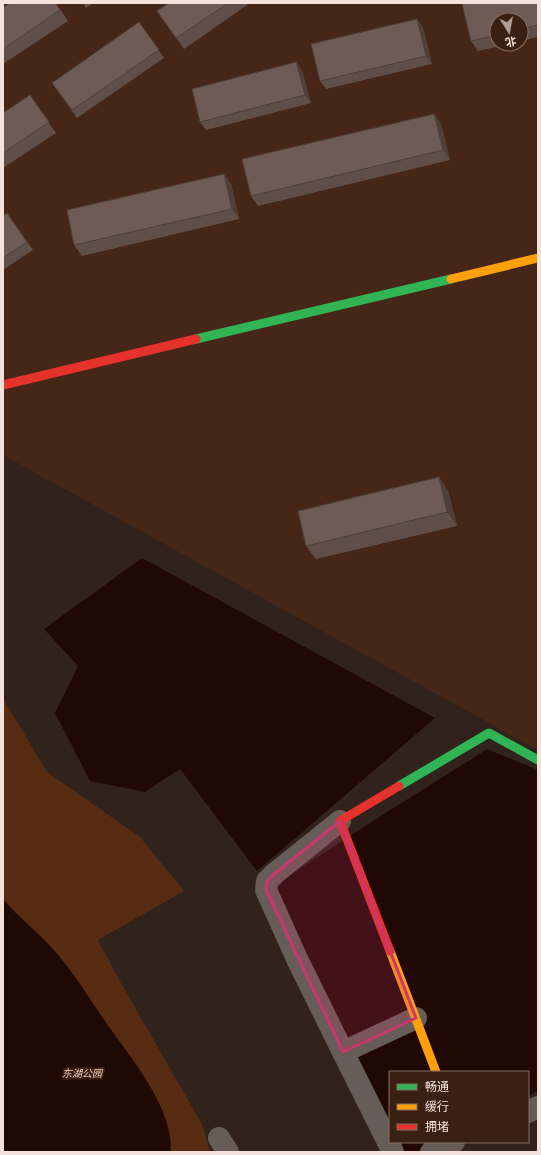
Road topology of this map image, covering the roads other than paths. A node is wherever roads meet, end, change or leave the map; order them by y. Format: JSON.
{"nodes":[{"id":1,"x":538,"y":258,"type":"edge"},
{"id":2,"x":3,"y":385,"type":"edge"},
{"id":3,"x":538,"y":760,"type":"edge"},
{"id":4,"x":342,"y":827,"type":"junction"},
{"id":5,"x":416,"y":1018,"type":"junction"},
{"id":6,"x":344,"y":1052,"type":"junction"},
{"id":7,"x":436,"y":1071,"type":"edge"},
{"id":8,"x":538,"y":1107,"type":"edge"},
{"id":9,"x":529,"y":1112,"type":"edge"},
{"id":10,"x":452,"y":1143,"type":"edge"},
{"id":11,"x":393,"y":1152,"type":"edge"},
{"id":12,"x":431,"y":1152,"type":"edge"}],
"edges":[{"from":1,"to":2,"type":"street"},
{"from":3,"to":4,"type":"street"},
{"from":4,"to":5,"type":"street"},
{"from":4,"to":6,"type":"street"},
{"from":5,"to":6,"type":"street"},
{"from":5,"to":7,"type":"street"},
{"from":6,"to":11,"type":"street"},
{"from":8,"to":9,"type":"street"},
{"from":10,"to":12,"type":"street"}]}
